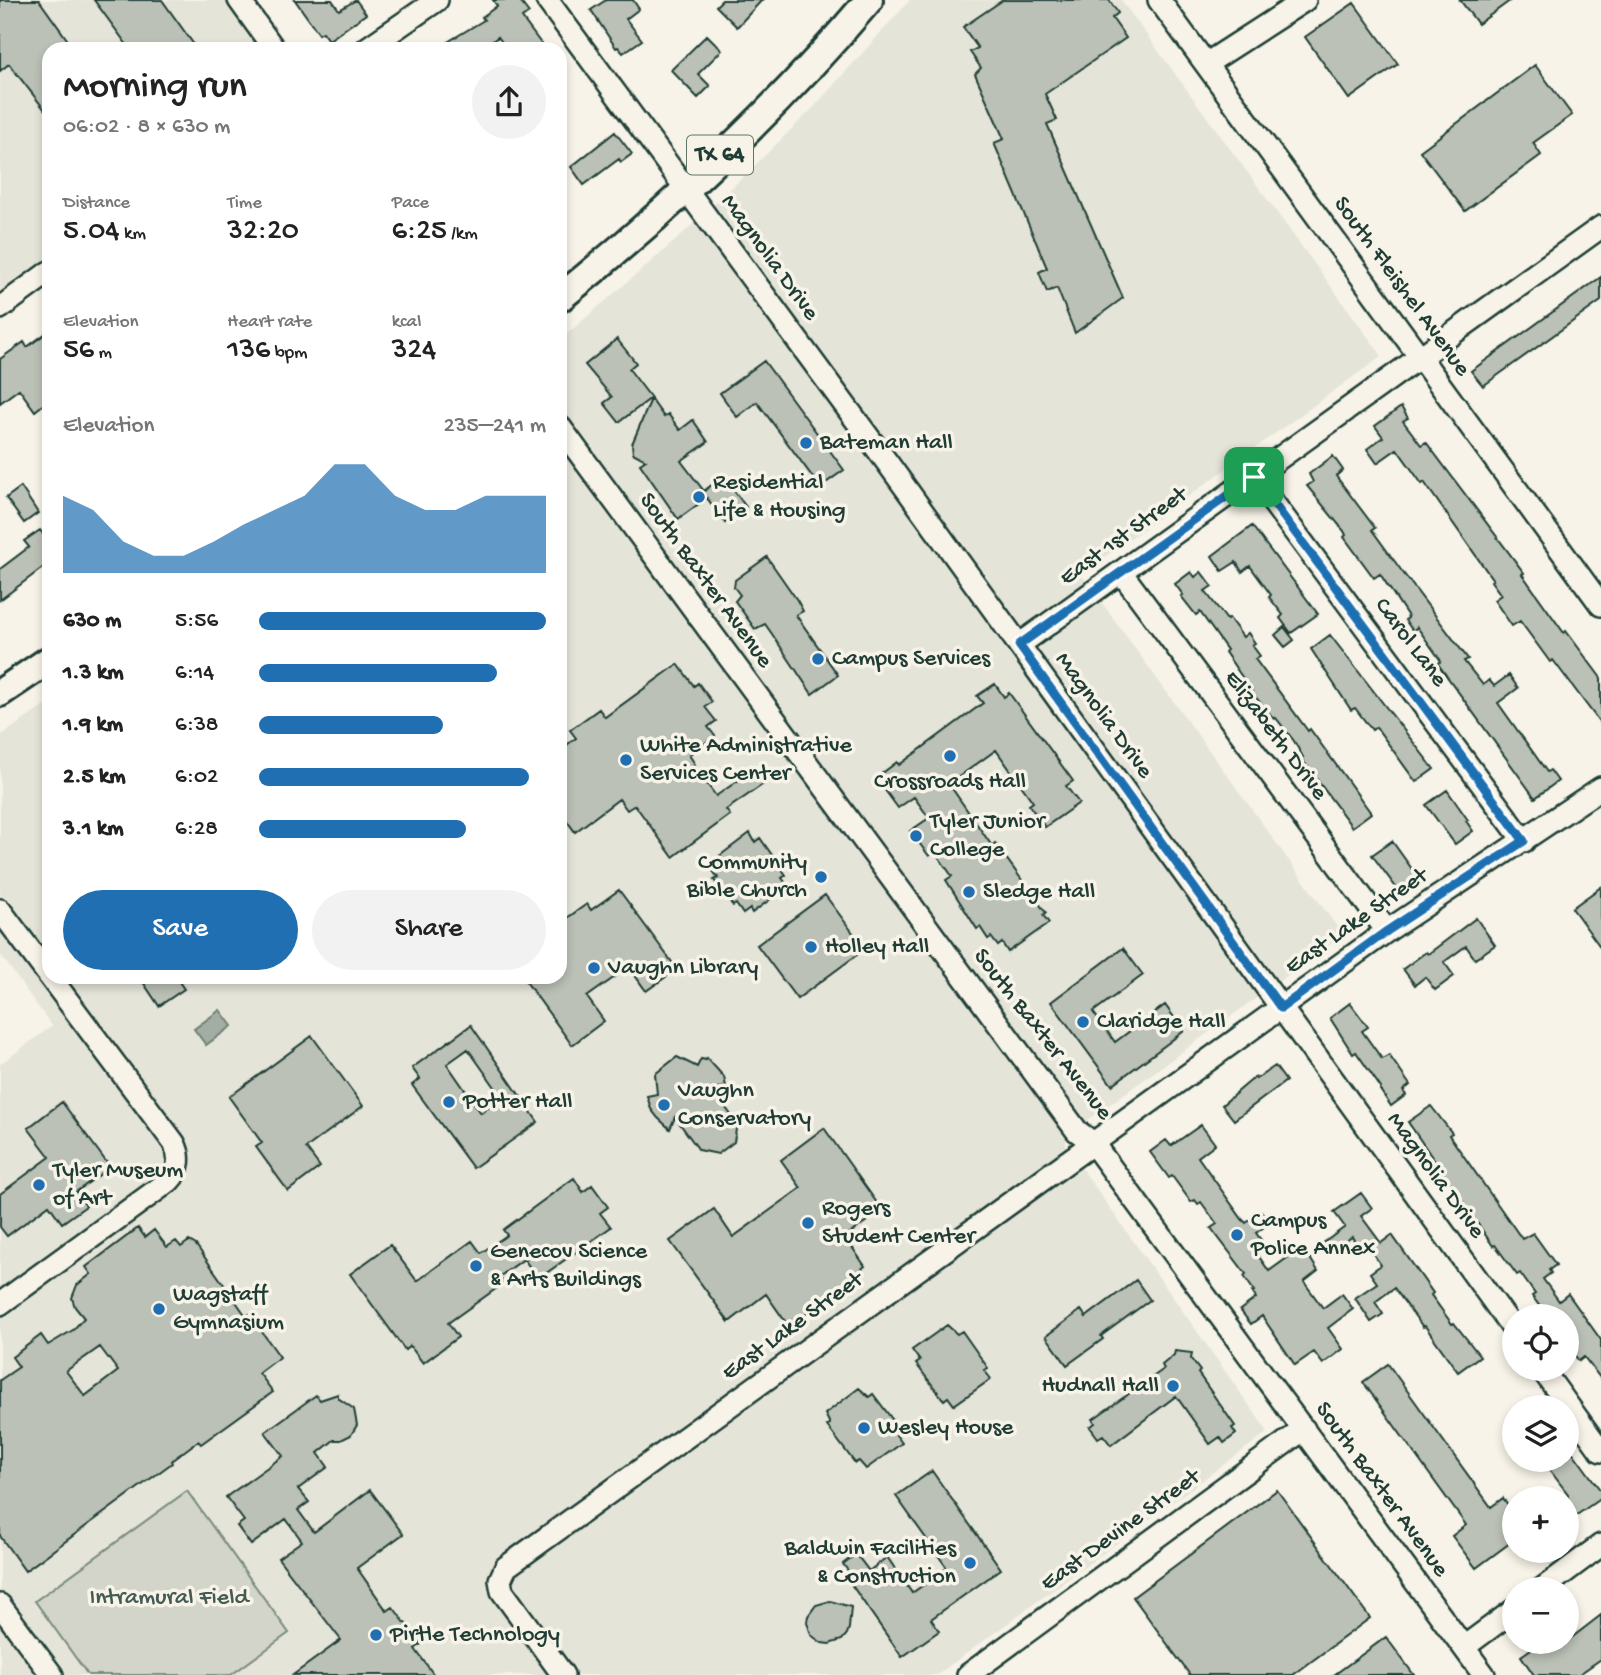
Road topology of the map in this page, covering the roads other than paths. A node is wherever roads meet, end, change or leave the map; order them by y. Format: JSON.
{"nodes":[{"id":1,"x":239,"y":0,"type":"edge"},
{"id":2,"x":437,"y":0,"type":"edge"},
{"id":3,"x":548,"y":0,"type":"edge"},
{"id":4,"x":869,"y":0,"type":"edge"},
{"id":5,"x":1159,"y":0,"type":"edge"},
{"id":6,"x":1305,"y":0,"type":"edge"},
{"id":7,"x":269,"y":42,"type":"edge"},
{"id":8,"x":376,"y":42,"type":"edge"},
{"id":9,"x":1206,"y":64,"type":"junction"},
{"id":10,"x":686,"y":188,"type":"junction"},
{"id":11,"x":1601,"y":227,"type":"edge"},
{"id":12,"x":42,"y":277,"type":"edge"},
{"id":13,"x":567,"y":292,"type":"edge"},
{"id":14,"x":0,"y":308,"type":"edge"},
{"id":15,"x":1420,"y":357,"type":"junction"},
{"id":16,"x":567,"y":437,"type":"edge"},
{"id":17,"x":1254,"y":477,"type":"junction"},
{"id":18,"x":1121,"y":572,"type":"junction"},
{"id":19,"x":1601,"y":605,"type":"edge"},
{"id":20,"x":1019,"y":645,"type":"junction"},
{"id":21,"x":42,"y":665,"type":"edge"},
{"id":22,"x":0,"y":693,"type":"edge"},
{"id":23,"x":1601,"y":789,"type":"edge"},
{"id":24,"x":1524,"y":841,"type":"junction"},
{"id":25,"x":0,"y":910,"type":"edge"},
{"id":26,"x":1387,"y":931,"type":"junction"},
{"id":27,"x":42,"y":966,"type":"edge"},
{"id":28,"x":55,"y":984,"type":"edge"},
{"id":29,"x":1281,"y":1008,"type":"junction"},
{"id":30,"x":1092,"y":1142,"type":"junction"},
{"id":31,"x":0,"y":1304,"type":"edge"},
{"id":32,"x":1502,"y":1313,"type":"edge"},
{"id":33,"x":1550,"y":1381,"type":"edge"},
{"id":34,"x":1304,"y":1429,"type":"junction"},
{"id":35,"x":1601,"y":1451,"type":"edge"},
{"id":36,"x":1601,"y":1545,"type":"edge"},
{"id":37,"x":1558,"y":1577,"type":"edge"},
{"id":38,"x":0,"y":1605,"type":"edge"},
{"id":39,"x":1502,"y":1619,"type":"edge"},
{"id":40,"x":1464,"y":1647,"type":"junction"},
{"id":41,"x":52,"y":1675,"type":"edge"},
{"id":42,"x":563,"y":1675,"type":"edge"},
{"id":43,"x":968,"y":1675,"type":"edge"},
{"id":44,"x":1485,"y":1675,"type":"edge"}],
"edges":[{"from":1,"to":7,"type":"street"},
{"from":2,"to":8,"type":"street"},
{"from":3,"to":10,"type":"street","name":"Magnolia Drive"},
{"from":4,"to":10,"type":"main road","number":"TX 64"},
{"from":5,"to":9,"type":"street","name":"South Fleishel Avenue"},
{"from":6,"to":9,"type":"street"},
{"from":9,"to":15,"type":"street","name":"South Fleishel Avenue"},
{"from":10,"to":13,"type":"main road","number":"TX 64"},
{"from":10,"to":20,"type":"street","name":"Magnolia Drive"},
{"from":11,"to":15,"type":"street","name":"East 1st Street"},
{"from":12,"to":14,"type":"street"},
{"from":15,"to":17,"type":"street","name":"East 1st Street"},
{"from":15,"to":19,"type":"street","name":"South Fleishel Avenue"},
{"from":16,"to":30,"type":"street","name":"South Baxter Avenue"},
{"from":17,"to":18,"type":"street","name":"East 1st Street"},
{"from":17,"to":24,"type":"street","name":"Carol Lane"},
{"from":18,"to":20,"type":"street","name":"East 1st Street"},
{"from":18,"to":26,"type":"street","name":"Elizabeth Drive"},
{"from":20,"to":29,"type":"street","name":"Magnolia Drive"},
{"from":21,"to":22,"type":"main road"},
{"from":23,"to":24,"type":"street","name":"East Lake Street"},
{"from":24,"to":26,"type":"street","name":"East Lake Street"},
{"from":25,"to":27,"type":"street"},
{"from":26,"to":29,"type":"street","name":"East Lake Street"},
{"from":28,"to":31,"type":"street"},
{"from":29,"to":30,"type":"street","name":"East Lake Street"},
{"from":29,"to":32,"type":"street","name":"Magnolia Drive"},
{"from":30,"to":34,"type":"street","name":"South Baxter Avenue"},
{"from":30,"to":42,"type":"street","name":"East Lake Street"},
{"from":33,"to":35,"type":"street"},
{"from":34,"to":40,"type":"street","name":"South Baxter Avenue"},
{"from":34,"to":43,"type":"street","name":"East Devine Street"},
{"from":36,"to":37,"type":"street"},
{"from":38,"to":41,"type":"street"},
{"from":39,"to":40,"type":"street"},
{"from":40,"to":44,"type":"street","name":"South Baxter Avenue"}]}
